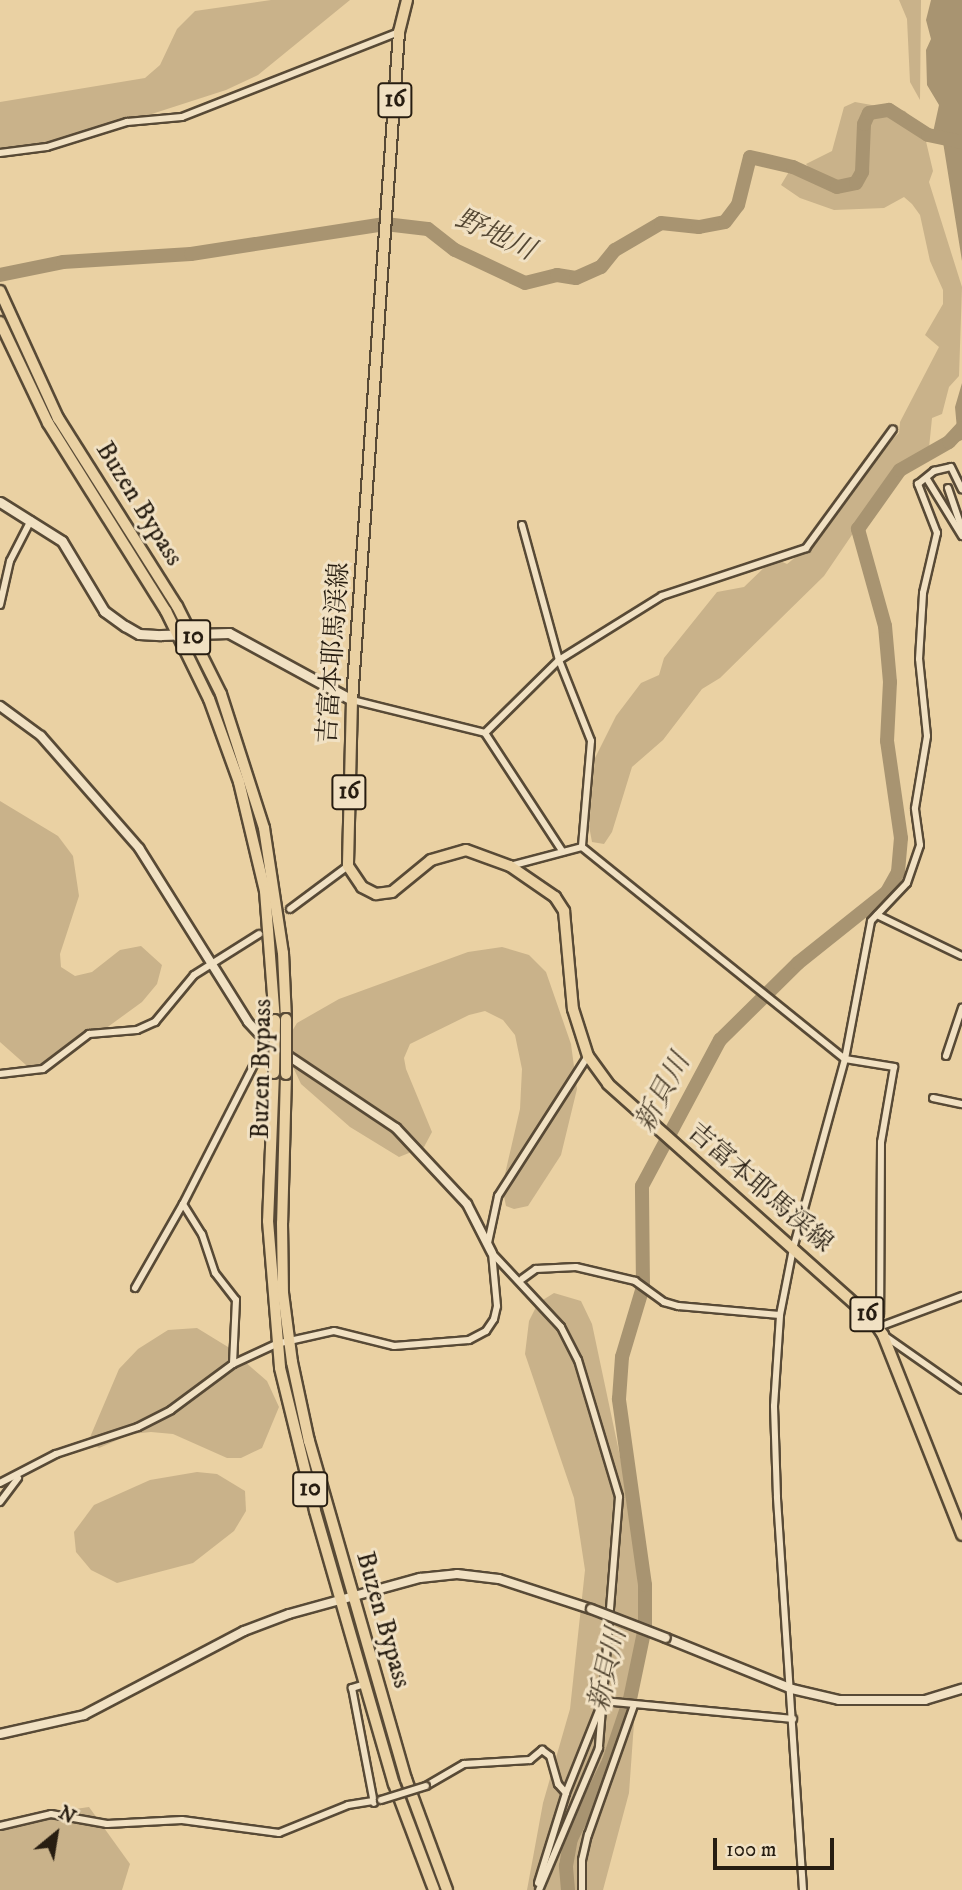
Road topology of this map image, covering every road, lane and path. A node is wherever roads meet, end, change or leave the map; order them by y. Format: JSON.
{"nodes":[{"id":1,"x":407,"y":0,"type":"edge"},
{"id":2,"x":399,"y":32,"type":"junction"},
{"id":3,"x":0,"y":153,"type":"edge"},
{"id":4,"x":0,"y":290,"type":"edge"},
{"id":5,"x":0,"y":322,"type":"edge"},
{"id":6,"x":893,"y":429,"type":"dead end"},
{"id":7,"x":927,"y":479,"type":"junction"},
{"id":8,"x":948,"y":488,"type":"dead end"},
{"id":9,"x":962,"y":490,"type":"edge"},
{"id":10,"x":0,"y":502,"type":"edge"},
{"id":11,"x":31,"y":520,"type":"junction"},
{"id":12,"x":522,"y":525,"type":"dead end"},
{"id":13,"x":962,"y":529,"type":"edge"},
{"id":14,"x":962,"y":536,"type":"edge"},
{"id":15,"x":0,"y":604,"type":"edge"},
{"id":16,"x":191,"y":633,"type":"junction"},
{"id":17,"x":178,"y":634,"type":"junction"},
{"id":18,"x":559,"y":660,"type":"junction"},
{"id":19,"x":352,"y":700,"type":"junction"},
{"id":20,"x":0,"y":706,"type":"edge"},
{"id":21,"x":485,"y":733,"type":"junction"},
{"id":22,"x":582,"y":847,"type":"junction"},
{"id":23,"x":563,"y":852,"type":"junction"},
{"id":24,"x":348,"y":866,"type":"junction"},
{"id":25,"x":510,"y":866,"type":"junction"},
{"id":26,"x":290,"y":909,"type":"dead end"},
{"id":27,"x":877,"y":915,"type":"junction"},
{"id":28,"x":259,"y":934,"type":"dead end"},
{"id":29,"x":962,"y":956,"type":"edge"},
{"id":30,"x":209,"y":966,"type":"junction"},
{"id":31,"x":962,"y":1008,"type":"edge"},
{"id":32,"x":281,"y":1019,"type":"junction"},
{"id":33,"x":266,"y":1041,"type":"junction"},
{"id":34,"x":588,"y":1056,"type":"junction"},
{"id":35,"x":946,"y":1056,"type":"dead end"},
{"id":36,"x":845,"y":1059,"type":"junction"},
{"id":37,"x":0,"y":1074,"type":"edge"},
{"id":38,"x":933,"y":1098,"type":"dead end"},
{"id":39,"x":962,"y":1104,"type":"edge"},
{"id":40,"x":183,"y":1204,"type":"junction"},
{"id":41,"x":488,"y":1243,"type":"junction"},
{"id":42,"x":793,"y":1249,"type":"junction"},
{"id":43,"x":492,"y":1253,"type":"junction"},
{"id":44,"x":522,"y":1279,"type":"junction"},
{"id":45,"x":135,"y":1288,"type":"dead end"},
{"id":46,"x":962,"y":1296,"type":"edge"},
{"id":47,"x":780,"y":1315,"type":"junction"},
{"id":48,"x":879,"y":1328,"type":"junction"},
{"id":49,"x":290,"y":1342,"type":"junction"},
{"id":50,"x":276,"y":1344,"type":"junction"},
{"id":51,"x":233,"y":1364,"type":"junction"},
{"id":52,"x":962,"y":1390,"type":"edge"},
{"id":53,"x":19,"y":1477,"type":"junction"},
{"id":54,"x":0,"y":1483,"type":"edge"},
{"id":55,"x":0,"y":1502,"type":"edge"},
{"id":56,"x":962,"y":1535,"type":"edge"},
{"id":57,"x":353,"y":1597,"type":"junction"},
{"id":58,"x":342,"y":1601,"type":"junction"},
{"id":59,"x":365,"y":1684,"type":"junction"},
{"id":60,"x":792,"y":1689,"type":"junction"},
{"id":61,"x":960,"y":1691,"type":"edge"},
{"id":62,"x":603,"y":1702,"type":"junction"},
{"id":63,"x":634,"y":1704,"type":"junction"},
{"id":64,"x":793,"y":1719,"type":"junction"},
{"id":65,"x":0,"y":1734,"type":"edge"},
{"id":66,"x":566,"y":1793,"type":"junction"},
{"id":67,"x":378,"y":1802,"type":"junction"},
{"id":68,"x":0,"y":1826,"type":"edge"},
{"id":69,"x":434,"y":1890,"type":"edge"},
{"id":70,"x":447,"y":1890,"type":"edge"},
{"id":71,"x":537,"y":1890,"type":"edge"},
{"id":72,"x":582,"y":1890,"type":"edge"},
{"id":73,"x":803,"y":1890,"type":"edge"}],
"edges":[{"from":1,"to":2,"type":"main road","name":"吉富本耶馬渓線","number":"16"},
{"from":2,"to":3,"type":"street"},
{"from":2,"to":19,"type":"main road","name":"吉富本耶馬渓線","number":"16"},
{"from":4,"to":16,"type":"main road","name":"Buzen Bypass","number":"10"},
{"from":5,"to":17,"type":"main road","name":"Buzen Bypass","number":"10"},
{"from":6,"to":18,"type":"street"},
{"from":7,"to":9,"type":"street"},
{"from":7,"to":14,"type":"street"},
{"from":7,"to":27,"type":"street"},
{"from":8,"to":13,"type":"street"},
{"from":10,"to":11,"type":"main road"},
{"from":11,"to":15,"type":"street"},
{"from":11,"to":17,"type":"main road"},
{"from":12,"to":18,"type":"street"},
{"from":16,"to":17,"type":"main road"},
{"from":16,"to":19,"type":"main road"},
{"from":16,"to":32,"type":"main road","name":"Buzen Bypass","number":"10"},
{"from":17,"to":32,"type":"main road","name":"Buzen Bypass","number":"10"},
{"from":18,"to":21,"type":"street"},
{"from":18,"to":22,"type":"street"},
{"from":19,"to":21,"type":"street"},
{"from":19,"to":24,"type":"main road","name":"吉富本耶馬渓線","number":"16"},
{"from":20,"to":30,"type":"street"},
{"from":21,"to":23,"type":"street"},
{"from":22,"to":23,"type":"street"},
{"from":22,"to":36,"type":"street"},
{"from":23,"to":25,"type":"street"},
{"from":24,"to":25,"type":"main road","name":"吉富本耶馬渓線","number":"16"},
{"from":24,"to":26,"type":"street"},
{"from":25,"to":34,"type":"main road","name":"吉富本耶馬渓線","number":"16"},
{"from":27,"to":29,"type":"street"},
{"from":27,"to":36,"type":"street"},
{"from":28,"to":30,"type":"street"},
{"from":30,"to":33,"type":"street"},
{"from":30,"to":37,"type":"street"},
{"from":31,"to":35,"type":"street"},
{"from":32,"to":49,"type":"main road","name":"Buzen Bypass","number":"10","bridge":true},
{"from":32,"to":50,"type":"main road","name":"Buzen Bypass","number":"10","bridge":true},
{"from":33,"to":40,"type":"street"},
{"from":33,"to":41,"type":"street"},
{"from":34,"to":41,"type":"street"},
{"from":34,"to":42,"type":"main road","name":"吉富本耶馬渓線","number":"16"},
{"from":36,"to":42,"type":"street"},
{"from":36,"to":48,"type":"street"},
{"from":38,"to":39,"type":"street"},
{"from":40,"to":45,"type":"street"},
{"from":40,"to":51,"type":"street"},
{"from":41,"to":43,"type":"street"},
{"from":42,"to":47,"type":"street"},
{"from":42,"to":48,"type":"main road","name":"吉富本耶馬渓線","number":"16"},
{"from":43,"to":44,"type":"street"},
{"from":43,"to":49,"type":"street"},
{"from":44,"to":47,"type":"street"},
{"from":44,"to":62,"type":"street"},
{"from":46,"to":48,"type":"street"},
{"from":47,"to":60,"type":"street"},
{"from":48,"to":52,"type":"street"},
{"from":48,"to":56,"type":"main road","name":"吉富本耶馬渓線","number":"16"},
{"from":49,"to":50,"type":"street"},
{"from":49,"to":57,"type":"main road","name":"Buzen Bypass","number":"10"},
{"from":50,"to":51,"type":"street"},
{"from":50,"to":58,"type":"main road","name":"Buzen Bypass","number":"10"},
{"from":51,"to":53,"type":"street"},
{"from":53,"to":54,"type":"street"},
{"from":53,"to":55,"type":"street"},
{"from":57,"to":58,"type":"street"},
{"from":57,"to":60,"type":"street","bridge":true},
{"from":57,"to":70,"type":"main road","name":"Buzen Bypass","number":"10"},
{"from":58,"to":59,"type":"main road","name":"Buzen Bypass","number":"10"},
{"from":58,"to":65,"type":"street"},
{"from":59,"to":67,"type":"street"},
{"from":59,"to":69,"type":"main road","name":"Buzen Bypass","number":"10"},
{"from":60,"to":61,"type":"street"},
{"from":60,"to":64,"type":"street"},
{"from":62,"to":63,"type":"street"},
{"from":62,"to":66,"type":"street"},
{"from":62,"to":71,"type":"street"},
{"from":63,"to":64,"type":"street"},
{"from":63,"to":72,"type":"street"},
{"from":64,"to":73,"type":"street"},
{"from":66,"to":67,"type":"street","bridge":true},
{"from":66,"to":71,"type":"street"},
{"from":67,"to":68,"type":"street"}]}
